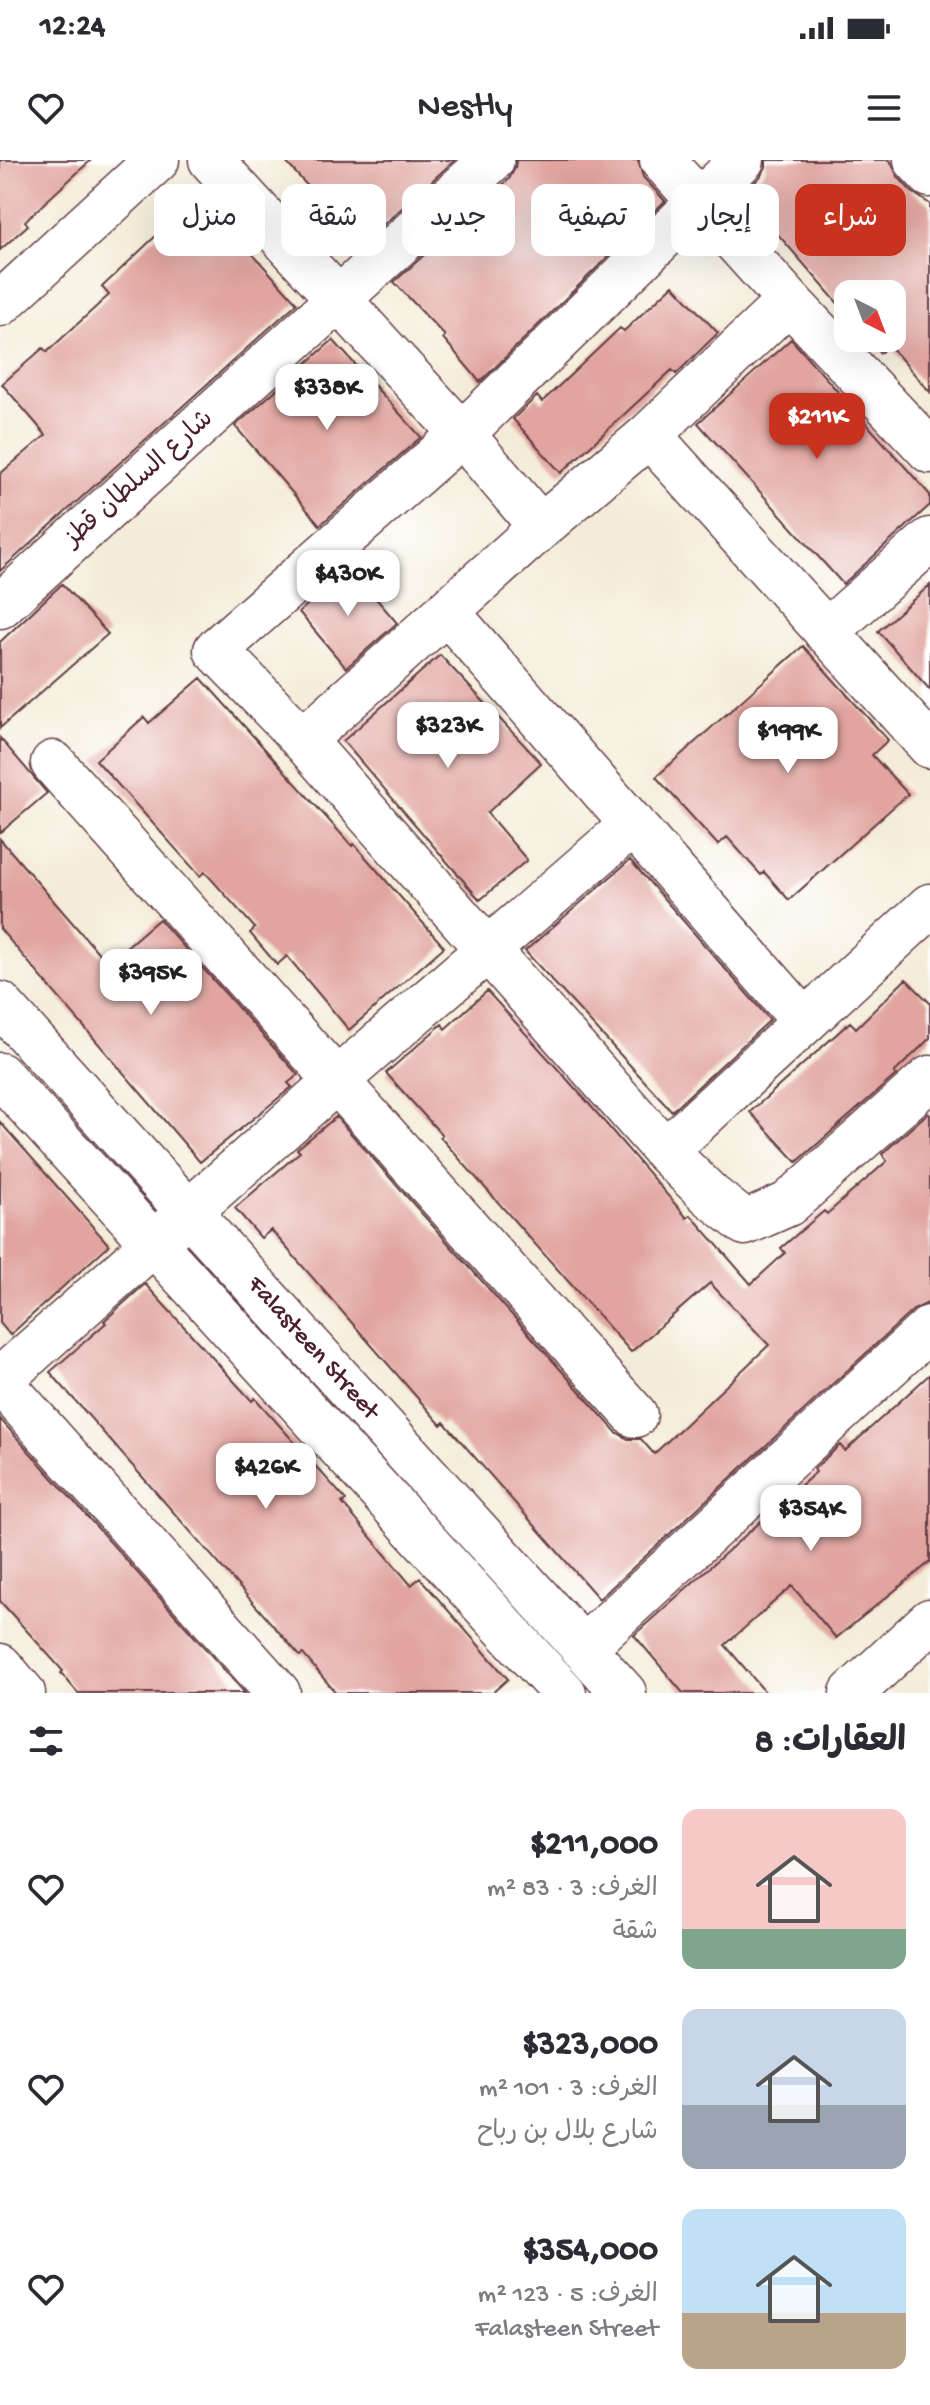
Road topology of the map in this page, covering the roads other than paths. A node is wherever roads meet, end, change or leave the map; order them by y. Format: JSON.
{"nodes":[{"id":1,"x":157,"y":160,"type":"edge"},
{"id":2,"x":211,"y":160,"type":"edge"},
{"id":3,"x":492,"y":160,"type":"edge"},
{"id":4,"x":662,"y":160,"type":"edge"},
{"id":5,"x":742,"y":160,"type":"edge"},
{"id":6,"x":916,"y":160,"type":"edge"},
{"id":7,"x":930,"y":175,"type":"edge"},
{"id":8,"x":685,"y":184,"type":"edge"},
{"id":9,"x":717,"y":184,"type":"edge"},
{"id":10,"x":671,"y":229,"type":"edge"},
{"id":11,"x":749,"y":256,"type":"edge"},
{"id":12,"x":338,"y":301,"type":"junction"},
{"id":13,"x":789,"y":301,"type":"junction"},
{"id":14,"x":0,"y":304,"type":"edge"},
{"id":15,"x":462,"y":434,"type":"junction"},
{"id":16,"x":649,"y":435,"type":"junction"},
{"id":17,"x":930,"y":451,"type":"edge"},
{"id":18,"x":541,"y":527,"type":"junction"},
{"id":19,"x":930,"y":540,"type":"edge"},
{"id":20,"x":0,"y":606,"type":"edge"},
{"id":21,"x":448,"y":613,"type":"junction"},
{"id":22,"x":826,"y":632,"type":"junction"},
{"id":23,"x":303,"y":740,"type":"junction"},
{"id":24,"x":930,"y":746,"type":"edge"},
{"id":25,"x":53,"y":763,"type":"dead end"},
{"id":26,"x":633,"y":824,"type":"junction"},
{"id":27,"x":924,"y":925,"type":"edge"},
{"id":28,"x":488,"y":950,"type":"junction"},
{"id":29,"x":0,"y":1004,"type":"edge"},
{"id":30,"x":805,"y":1022,"type":"junction"},
{"id":31,"x":0,"y":1075,"type":"edge"},
{"id":32,"x":930,"y":1078,"type":"edge"},
{"id":33,"x":336,"y":1081,"type":"junction"},
{"id":34,"x":665,"y":1151,"type":"junction"},
{"id":35,"x":190,"y":1213,"type":"junction"},
{"id":36,"x":154,"y":1245,"type":"junction"},
{"id":37,"x":930,"y":1328,"type":"edge"},
{"id":38,"x":0,"y":1380,"type":"edge"},
{"id":39,"x":635,"y":1415,"type":"dead end"},
{"id":40,"x":930,"y":1621,"type":"edge"},
{"id":41,"x":583,"y":1648,"type":"junction"},
{"id":42,"x":0,"y":1666,"type":"edge"},
{"id":43,"x":551,"y":1688,"type":"edge"},
{"id":44,"x":23,"y":1693,"type":"edge"},
{"id":45,"x":278,"y":1693,"type":"edge"},
{"id":46,"x":624,"y":1693,"type":"edge"},
{"id":47,"x":852,"y":1693,"type":"edge"}],
"edges":[{"from":1,"to":14,"type":"street"},
{"from":2,"to":12,"type":"street"},
{"from":3,"to":12,"type":"street","name":"شارع السلطان قطز"},
{"from":4,"to":8,"type":"street"},
{"from":5,"to":9,"type":"street"},
{"from":6,"to":7,"type":"street"},
{"from":10,"to":15,"type":"street"},
{"from":11,"to":13,"type":"street"},
{"from":12,"to":15,"type":"street"},
{"from":12,"to":20,"type":"street","name":"شارع السلطان قطز"},
{"from":13,"to":16,"type":"street"},
{"from":13,"to":17,"type":"street"},
{"from":15,"to":18,"type":"street"},
{"from":15,"to":23,"type":"street"},
{"from":16,"to":18,"type":"street"},
{"from":16,"to":22,"type":"street"},
{"from":18,"to":21,"type":"street"},
{"from":19,"to":22,"type":"street"},
{"from":21,"to":23,"type":"street"},
{"from":21,"to":26,"type":"street"},
{"from":22,"to":24,"type":"street"},
{"from":23,"to":28,"type":"street"},
{"from":25,"to":33,"type":"street"},
{"from":26,"to":28,"type":"street"},
{"from":26,"to":30,"type":"street"},
{"from":27,"to":30,"type":"street"},
{"from":28,"to":33,"type":"street"},
{"from":28,"to":34,"type":"street"},
{"from":29,"to":35,"type":"street","name":"Falasteen Street"},
{"from":30,"to":34,"type":"street"},
{"from":31,"to":36,"type":"street","name":"Falasteen Street"},
{"from":32,"to":34,"type":"street"},
{"from":33,"to":35,"type":"street"},
{"from":33,"to":39,"type":"street"},
{"from":35,"to":36,"type":"street"},
{"from":35,"to":41,"type":"street","name":"Falasteen Street"},
{"from":36,"to":38,"type":"street"},
{"from":36,"to":43,"type":"street","name":"Falasteen Street"},
{"from":37,"to":41,"type":"street"},
{"from":38,"to":45,"type":"street"},
{"from":40,"to":47,"type":"street"},
{"from":41,"to":46,"type":"street","name":"Falasteen Street"},
{"from":42,"to":44,"type":"street"}]}
